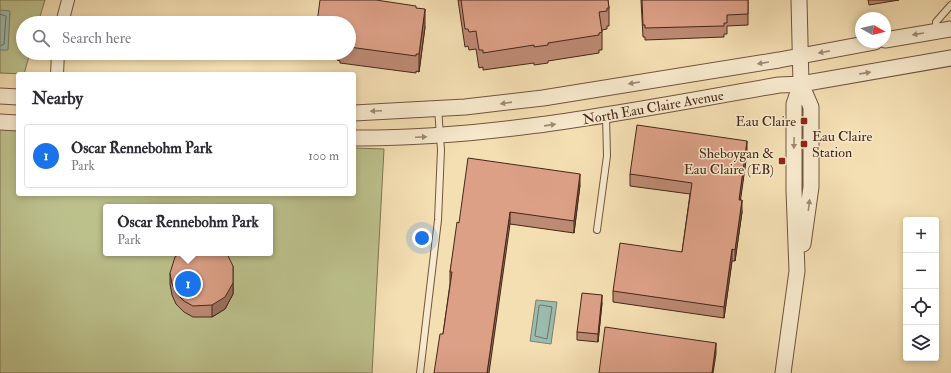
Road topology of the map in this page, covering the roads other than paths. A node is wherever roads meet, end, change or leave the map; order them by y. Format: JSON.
{"nodes":[{"id":1,"x":68,"y":0,"type":"edge"},
{"id":2,"x":799,"y":0,"type":"edge"},
{"id":3,"x":951,"y":5,"type":"edge"},
{"id":4,"x":64,"y":16,"type":"edge"},
{"id":5,"x":944,"y":30,"type":"edge"},
{"id":6,"x":891,"y":39,"type":"edge"},
{"id":7,"x":855,"y":46,"type":"edge"},
{"id":8,"x":801,"y":56,"type":"junction"},
{"id":9,"x":951,"y":58,"type":"edge"},
{"id":10,"x":58,"y":60,"type":"edge"},
{"id":11,"x":57,"y":72,"type":"edge"},
{"id":12,"x":801,"y":84,"type":"junction"},
{"id":13,"x":0,"y":96,"type":"edge"},
{"id":14,"x":16,"y":97,"type":"edge"},
{"id":15,"x":438,"y":108,"type":"junction"},
{"id":16,"x":356,"y":113,"type":"edge"},
{"id":17,"x":606,"y":115,"type":"junction"},
{"id":18,"x":0,"y":122,"type":"edge"},
{"id":19,"x":16,"y":123,"type":"edge"},
{"id":20,"x":440,"y":136,"type":"junction"},
{"id":21,"x":356,"y":138,"type":"edge"},
{"id":22,"x":597,"y":230,"type":"dead end"},
{"id":23,"x":420,"y":373,"type":"edge"},
{"id":24,"x":783,"y":373,"type":"edge"}],
"edges":[{"from":1,"to":4,"type":"street"},
{"from":2,"to":8,"type":"street"},
{"from":3,"to":5,"type":"lane"},
{"from":5,"to":6,"type":"street","one_way":true},
{"from":7,"to":8,"type":"street","name":"North Eau Claire Avenue","one_way":true},
{"from":8,"to":12,"type":"street"},
{"from":8,"to":15,"type":"street","name":"North Eau Claire Avenue","one_way":true},
{"from":12,"to":9,"type":"street","name":"North Eau Claire Avenue","one_way":true},
{"from":10,"to":11,"type":"street"},
{"from":12,"to":17,"type":"street","name":"North Eau Claire Avenue"},
{"from":12,"to":24,"type":"street"},
{"from":13,"to":14,"type":"street"},
{"from":15,"to":16,"type":"street","name":"North Eau Claire Avenue","one_way":true},
{"from":15,"to":20,"type":"lane"},
{"from":20,"to":17,"type":"street","name":"North Eau Claire Avenue","one_way":true},
{"from":17,"to":22,"type":"lane"},
{"from":18,"to":19,"type":"street"},
{"from":21,"to":20,"type":"street","name":"North Eau Claire Avenue","one_way":true},
{"from":20,"to":23,"type":"lane"}]}
